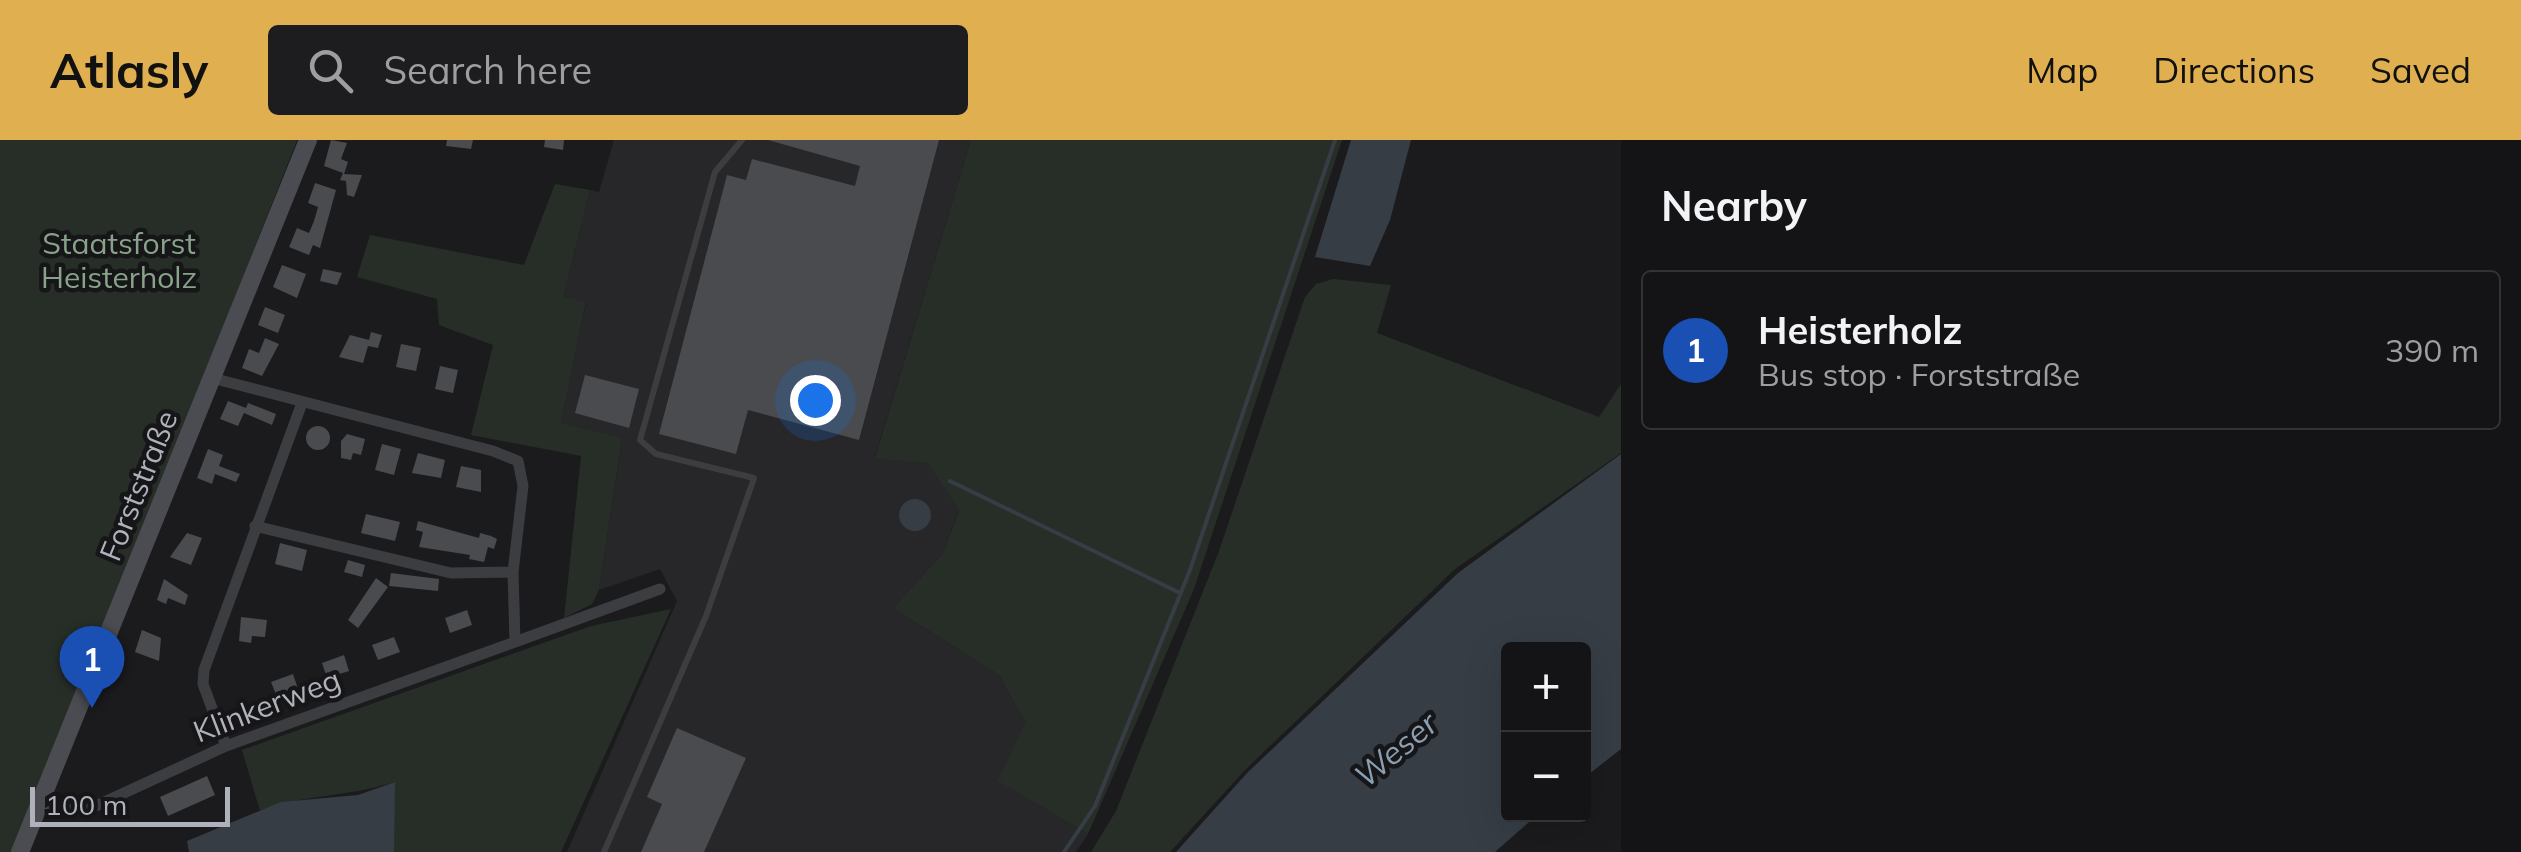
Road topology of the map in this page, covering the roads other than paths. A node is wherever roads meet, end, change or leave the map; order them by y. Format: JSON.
{"nodes":[{"id":1,"x":308,"y":140,"type":"edge"},
{"id":2,"x":742,"y":140,"type":"edge"},
{"id":3,"x":212,"y":378,"type":"junction"},
{"id":4,"x":302,"y":403,"type":"junction"},
{"id":5,"x":256,"y":526,"type":"junction"},
{"id":6,"x":513,"y":572,"type":"junction"},
{"id":7,"x":660,"y":589,"type":"dead end"},
{"id":8,"x":516,"y":642,"type":"junction"},
{"id":9,"x":226,"y":746,"type":"junction"},
{"id":10,"x":38,"y":809,"type":"junction"},
{"id":11,"x":20,"y":852,"type":"edge"},
{"id":12,"x":604,"y":852,"type":"edge"}],
"edges":[{"from":1,"to":3,"type":"street","name":"Forststraße"},
{"from":2,"to":12,"type":"lane"},
{"from":3,"to":4,"type":"street"},
{"from":3,"to":10,"type":"street","name":"Forststraße"},
{"from":4,"to":5,"type":"street"},
{"from":4,"to":6,"type":"street"},
{"from":5,"to":6,"type":"street"},
{"from":5,"to":9,"type":"street"},
{"from":6,"to":8,"type":"street"},
{"from":7,"to":8,"type":"street","name":"Klinkerweg"},
{"from":8,"to":9,"type":"street","name":"Klinkerweg"},
{"from":9,"to":10,"type":"street","name":"Klinkerweg"},
{"from":10,"to":11,"type":"street","name":"Forststraße"}]}
